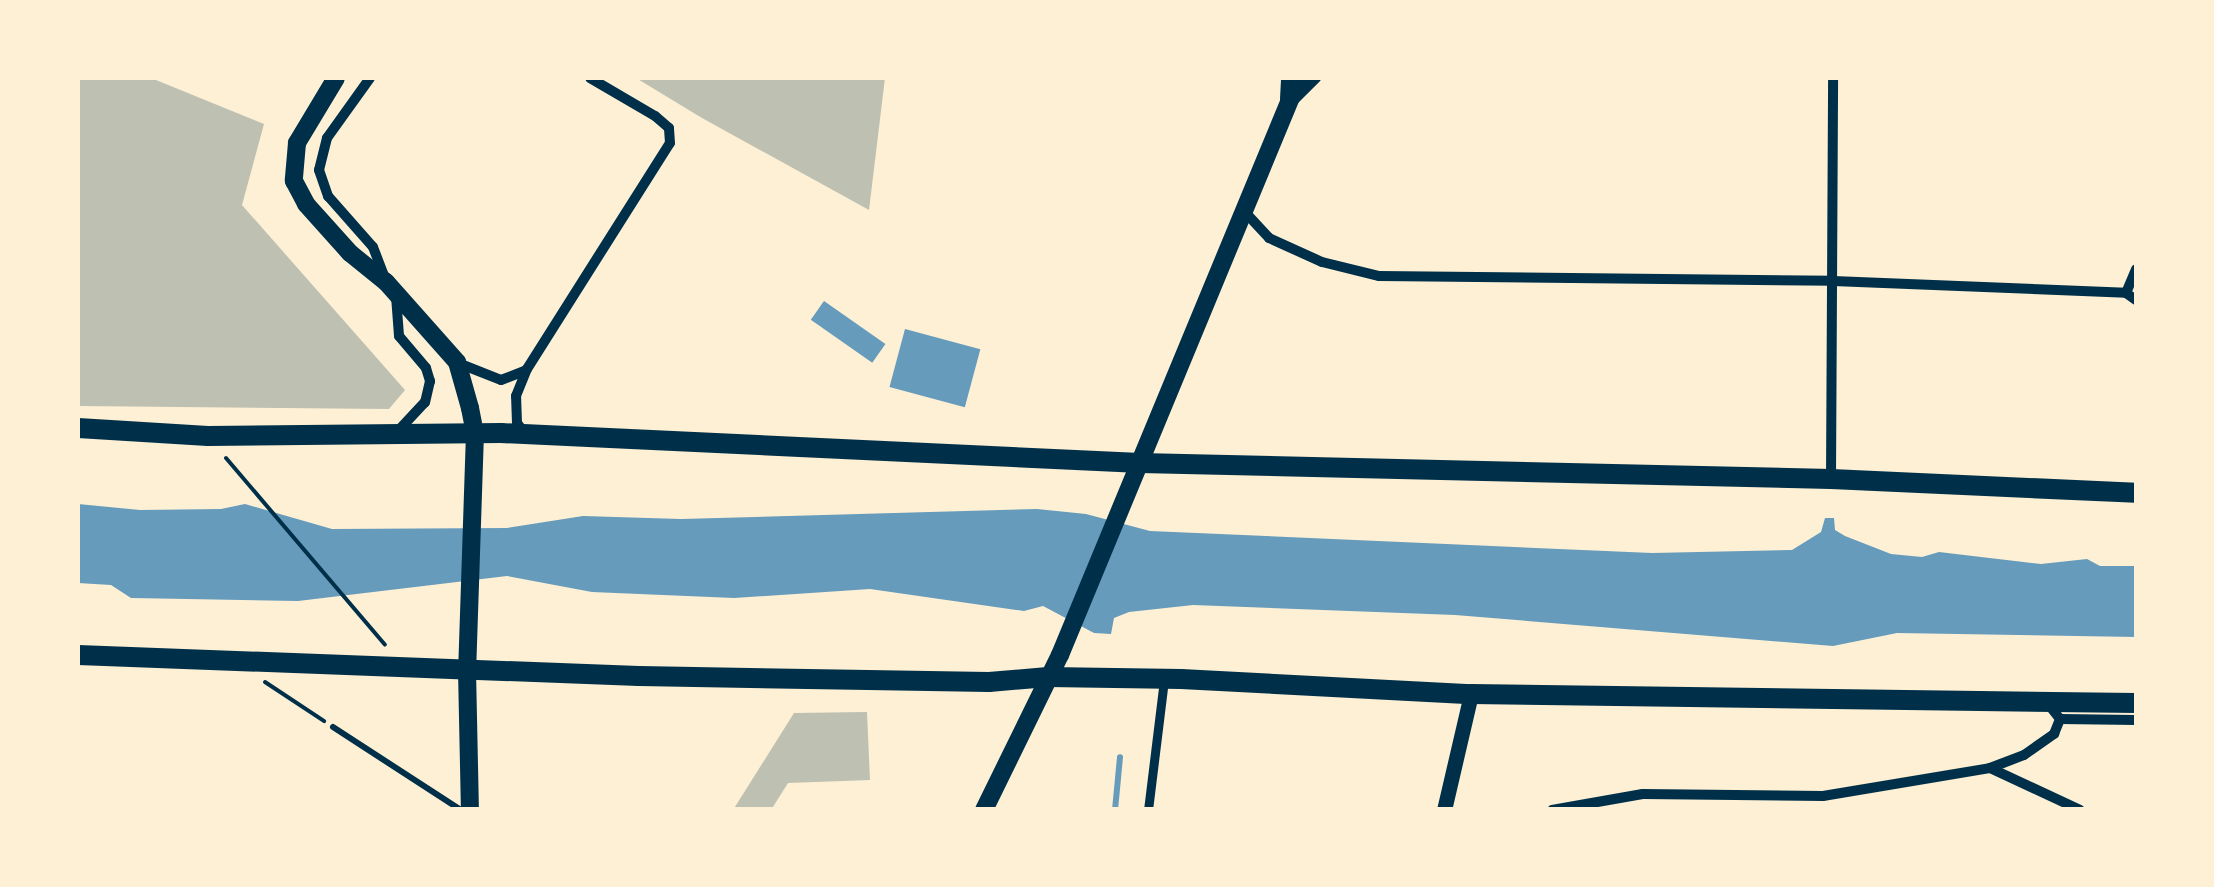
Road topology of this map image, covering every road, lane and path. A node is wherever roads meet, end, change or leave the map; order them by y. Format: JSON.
{"nodes":[{"id":1,"x":336,"y":78,"type":"edge"},
{"id":2,"x":370,"y":78,"type":"edge"},
{"id":3,"x":590,"y":78,"type":"edge"},
{"id":4,"x":1286,"y":78,"type":"edge"},
{"id":5,"x":1299,"y":78,"type":"edge"},
{"id":6,"x":1316,"y":78,"type":"edge"},
{"id":7,"x":1832,"y":78,"type":"edge"},
{"id":8,"x":1287,"y":110,"type":"junction"},
{"id":9,"x":1243,"y":210,"type":"junction"},
{"id":10,"x":2136,"y":270,"type":"edge"},
{"id":11,"x":1833,"y":282,"type":"junction"},
{"id":12,"x":391,"y":288,"type":"junction"},
{"id":13,"x":2126,"y":292,"type":"junction"},
{"id":14,"x":2136,"y":300,"type":"edge"},
{"id":15,"x":457,"y":362,"type":"junction"},
{"id":16,"x":527,"y":368,"type":"junction"},
{"id":17,"x":78,"y":428,"type":"edge"},
{"id":18,"x":395,"y":433,"type":"junction"},
{"id":19,"x":475,"y":433,"type":"junction"},
{"id":20,"x":526,"y":434,"type":"junction"},
{"id":21,"x":208,"y":436,"type":"junction"},
{"id":22,"x":1140,"y":463,"type":"junction"},
{"id":23,"x":1832,"y":480,"type":"junction"},
{"id":24,"x":2136,"y":492,"type":"edge"},
{"id":25,"x":364,"y":621,"type":"dead end"},
{"id":26,"x":78,"y":655,"type":"edge"},
{"id":27,"x":232,"y":660,"type":"junction"},
{"id":28,"x":467,"y":661,"type":"junction"},
{"id":29,"x":1048,"y":677,"type":"junction"},
{"id":30,"x":1164,"y":680,"type":"junction"},
{"id":31,"x":1471,"y":694,"type":"junction"},
{"id":32,"x":2044,"y":701,"type":"junction"},
{"id":33,"x":2136,"y":703,"type":"edge"},
{"id":34,"x":2060,"y":719,"type":"junction"},
{"id":35,"x":2136,"y":720,"type":"edge"},
{"id":36,"x":333,"y":727,"type":"joint"},
{"id":37,"x":1990,"y":768,"type":"junction"},
{"id":38,"x":461,"y":810,"type":"edge"},
{"id":39,"x":470,"y":810,"type":"edge"},
{"id":40,"x":984,"y":810,"type":"edge"},
{"id":41,"x":1148,"y":810,"type":"edge"},
{"id":42,"x":1444,"y":810,"type":"edge"},
{"id":43,"x":1552,"y":810,"type":"edge"},
{"id":44,"x":2080,"y":810,"type":"edge"}],
"edges":[{"from":1,"to":12,"type":"main road"},
{"from":2,"to":12,"type":"street"},
{"from":3,"to":16,"type":"street"},
{"from":4,"to":8,"type":"street"},
{"from":5,"to":8,"type":"main road"},
{"from":6,"to":8,"type":"street"},
{"from":7,"to":11,"type":"street"},
{"from":8,"to":9,"type":"main road"},
{"from":9,"to":11,"type":"street"},
{"from":9,"to":22,"type":"main road"},
{"from":10,"to":13,"type":"street"},
{"from":11,"to":13,"type":"street"},
{"from":11,"to":23,"type":"street"},
{"from":12,"to":15,"type":"main road"},
{"from":12,"to":18,"type":"street"},
{"from":13,"to":14,"type":"street"},
{"from":15,"to":16,"type":"street"},
{"from":15,"to":19,"type":"main road"},
{"from":16,"to":20,"type":"street"},
{"from":17,"to":21,"type":"highway"},
{"from":18,"to":19,"type":"highway"},
{"from":18,"to":21,"type":"highway"},
{"from":19,"to":20,"type":"highway"},
{"from":19,"to":28,"type":"main road"},
{"from":20,"to":22,"type":"highway"},
{"from":21,"to":25,"type":"path"},
{"from":22,"to":23,"type":"highway"},
{"from":22,"to":29,"type":"main road"},
{"from":23,"to":24,"type":"highway"},
{"from":26,"to":27,"type":"highway"},
{"from":27,"to":28,"type":"highway"},
{"from":27,"to":36,"type":"path"},
{"from":28,"to":29,"type":"highway"},
{"from":28,"to":39,"type":"main road"},
{"from":29,"to":30,"type":"highway"},
{"from":29,"to":40,"type":"main road"},
{"from":30,"to":31,"type":"highway"},
{"from":30,"to":41,"type":"street"},
{"from":31,"to":32,"type":"highway"},
{"from":31,"to":42,"type":"street"},
{"from":32,"to":33,"type":"highway"},
{"from":32,"to":34,"type":"street"},
{"from":34,"to":35,"type":"street"},
{"from":34,"to":37,"type":"street"},
{"from":36,"to":38,"type":"lane"},
{"from":37,"to":43,"type":"street"},
{"from":37,"to":44,"type":"street"}]}
